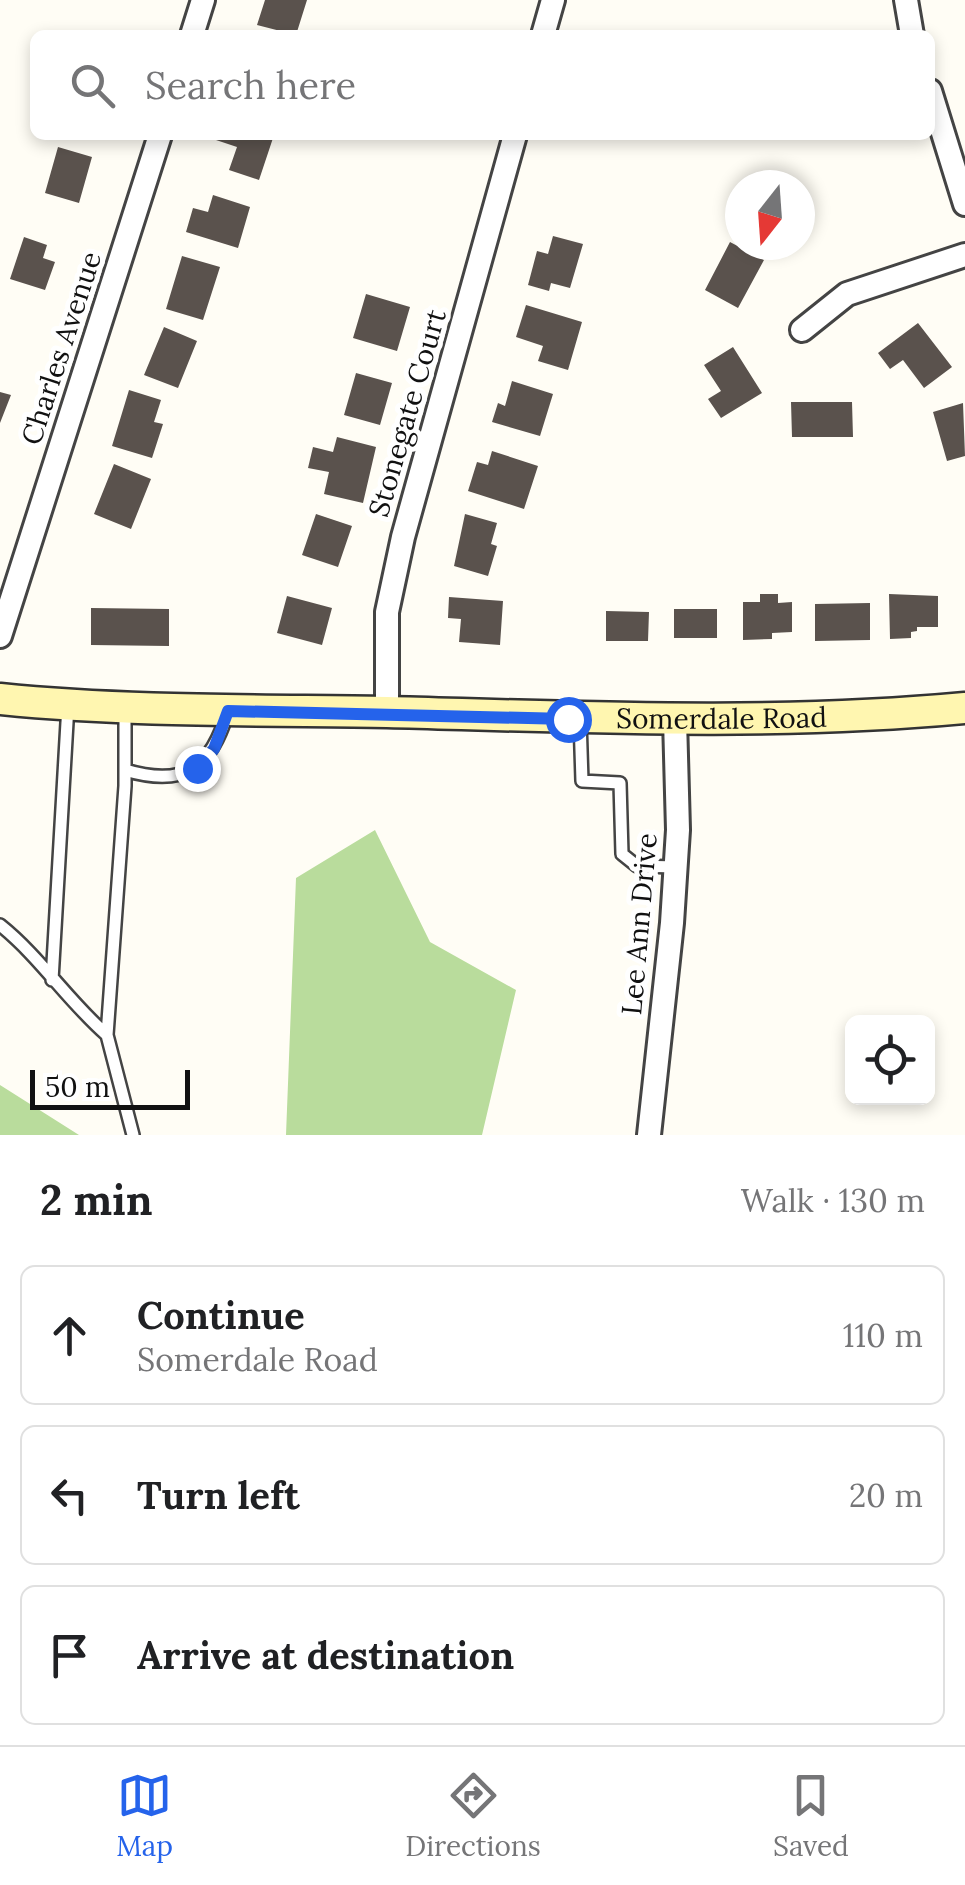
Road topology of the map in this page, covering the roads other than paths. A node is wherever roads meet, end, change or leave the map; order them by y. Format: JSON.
{"nodes":[{"id":1,"x":203,"y":0,"type":"edge"},
{"id":2,"x":553,"y":0,"type":"edge"},
{"id":3,"x":906,"y":0,"type":"edge"},
{"id":4,"x":194,"y":30,"type":"edge"},
{"id":5,"x":544,"y":30,"type":"edge"},
{"id":6,"x":911,"y":30,"type":"edge"},
{"id":7,"x":935,"y":106,"type":"edge"},
{"id":8,"x":158,"y":140,"type":"edge"},
{"id":9,"x":515,"y":140,"type":"edge"},
{"id":10,"x":965,"y":204,"type":"edge"},
{"id":11,"x":965,"y":255,"type":"edge"},
{"id":12,"x":802,"y":330,"type":"dead end"},
{"id":13,"x":0,"y":636,"type":"edge"},
{"id":14,"x":0,"y":698,"type":"edge"},
{"id":15,"x":68,"y":706,"type":"junction"},
{"id":16,"x":125,"y":706,"type":"junction"},
{"id":17,"x":965,"y":708,"type":"edge"},
{"id":18,"x":228,"y":711,"type":"junction"},
{"id":19,"x":387,"y":712,"type":"junction"},
{"id":20,"x":580,"y":719,"type":"junction"},
{"id":21,"x":676,"y":719,"type":"junction"},
{"id":22,"x":125,"y":770,"type":"junction"},
{"id":23,"x":676,"y":866,"type":"junction"},
{"id":24,"x":0,"y":925,"type":"edge"},
{"id":25,"x":52,"y":980,"type":"junction"},
{"id":26,"x":107,"y":1035,"type":"junction"},
{"id":27,"x":646,"y":1134,"type":"edge"},
{"id":28,"x":133,"y":1135,"type":"edge"}],
"edges":[{"from":1,"to":4,"type":"street"},
{"from":2,"to":5,"type":"street"},
{"from":3,"to":6,"type":"street"},
{"from":7,"to":10,"type":"street"},
{"from":8,"to":13,"type":"street","name":"Charles Avenue"},
{"from":9,"to":19,"type":"street","name":"Stonegate Court"},
{"from":11,"to":12,"type":"street"},
{"from":14,"to":15,"type":"main road","name":"Somerdale Road"},
{"from":15,"to":16,"type":"main road","name":"Somerdale Road"},
{"from":15,"to":25,"type":"lane"},
{"from":16,"to":18,"type":"main road","name":"Somerdale Road"},
{"from":16,"to":22,"type":"lane"},
{"from":17,"to":21,"type":"main road","name":"Somerdale Road"},
{"from":18,"to":19,"type":"main road","name":"Somerdale Road"},
{"from":18,"to":22,"type":"lane"},
{"from":19,"to":20,"type":"main road","name":"Somerdale Road"},
{"from":20,"to":21,"type":"main road","name":"Somerdale Road"},
{"from":20,"to":23,"type":"lane"},
{"from":21,"to":23,"type":"street","name":"Lee Ann Drive"},
{"from":22,"to":26,"type":"lane"},
{"from":23,"to":27,"type":"street","name":"Lee Ann Drive"},
{"from":24,"to":25,"type":"lane"},
{"from":25,"to":26,"type":"lane"},
{"from":26,"to":28,"type":"lane"}]}
